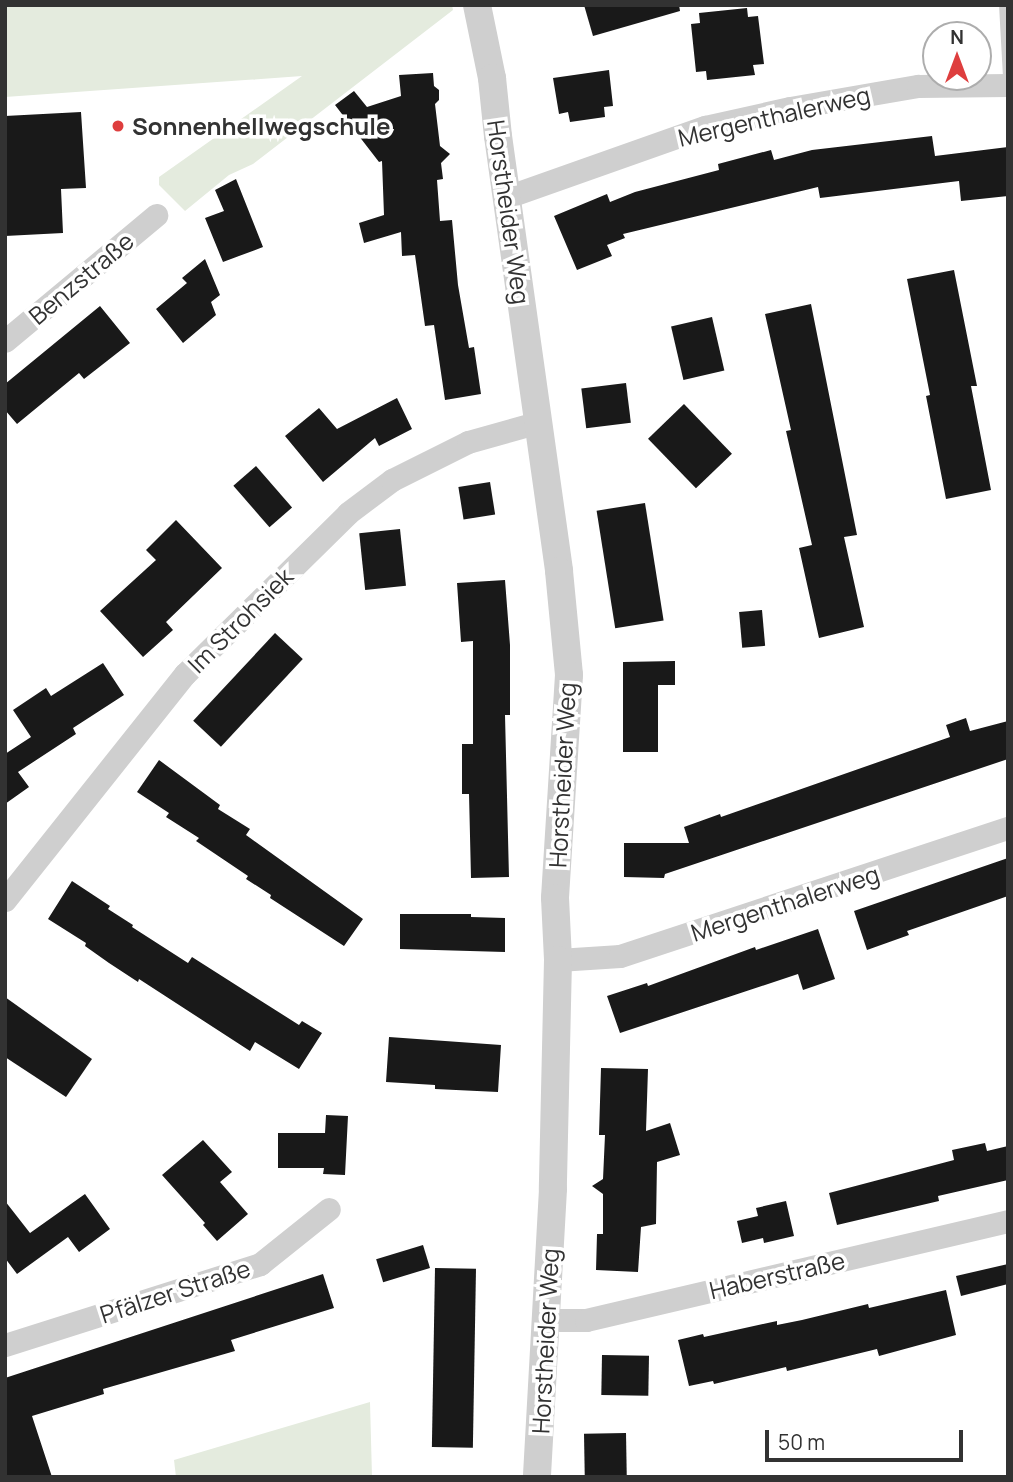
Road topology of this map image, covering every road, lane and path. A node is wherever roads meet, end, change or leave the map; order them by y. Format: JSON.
{"nodes":[{"id":1,"x":477,"y":5,"type":"edge"},
{"id":2,"x":494,"y":5,"type":"edge"},
{"id":3,"x":1004,"y":5,"type":"edge"},
{"id":4,"x":1008,"y":76,"type":"edge"},
{"id":5,"x":492,"y":78,"type":"junction"},
{"id":6,"x":1008,"y":85,"type":"edge"},
{"id":7,"x":507,"y":197,"type":"junction"},
{"id":8,"x":156,"y":215,"type":"dead end"},
{"id":9,"x":5,"y":341,"type":"edge"},
{"id":10,"x":539,"y":422,"type":"junction"},
{"id":11,"x":1008,"y":828,"type":"edge"},
{"id":12,"x":5,"y":900,"type":"edge"},
{"id":13,"x":558,"y":960,"type":"junction"},
{"id":14,"x":329,"y":1209,"type":"dead end"},
{"id":15,"x":1008,"y":1221,"type":"edge"},
{"id":16,"x":546,"y":1320,"type":"junction"},
{"id":17,"x":5,"y":1345,"type":"edge"},
{"id":18,"x":537,"y":1477,"type":"edge"}],
"edges":[{"from":1,"to":5,"type":"street","name":"Horstheider Weg"},
{"from":2,"to":5,"type":"street","name":"Horstheider Weg"},
{"from":3,"to":4,"type":"lane"},
{"from":5,"to":7,"type":"street","name":"Horstheider Weg"},
{"from":6,"to":7,"type":"street","name":"Mergenthalerweg"},
{"from":7,"to":10,"type":"street","name":"Horstheider Weg"},
{"from":8,"to":9,"type":"street","name":"Benzstraße"},
{"from":10,"to":12,"type":"street","name":"Im Strohsiek"},
{"from":10,"to":13,"type":"street","name":"Horstheider Weg"},
{"from":11,"to":13,"type":"street","name":"Mergenthalerweg"},
{"from":13,"to":16,"type":"street","name":"Horstheider Weg"},
{"from":14,"to":17,"type":"street","name":"Pfälzer Straße"},
{"from":15,"to":16,"type":"street","name":"Haberstraße"},
{"from":16,"to":18,"type":"street","name":"Horstheider Weg"}]}
